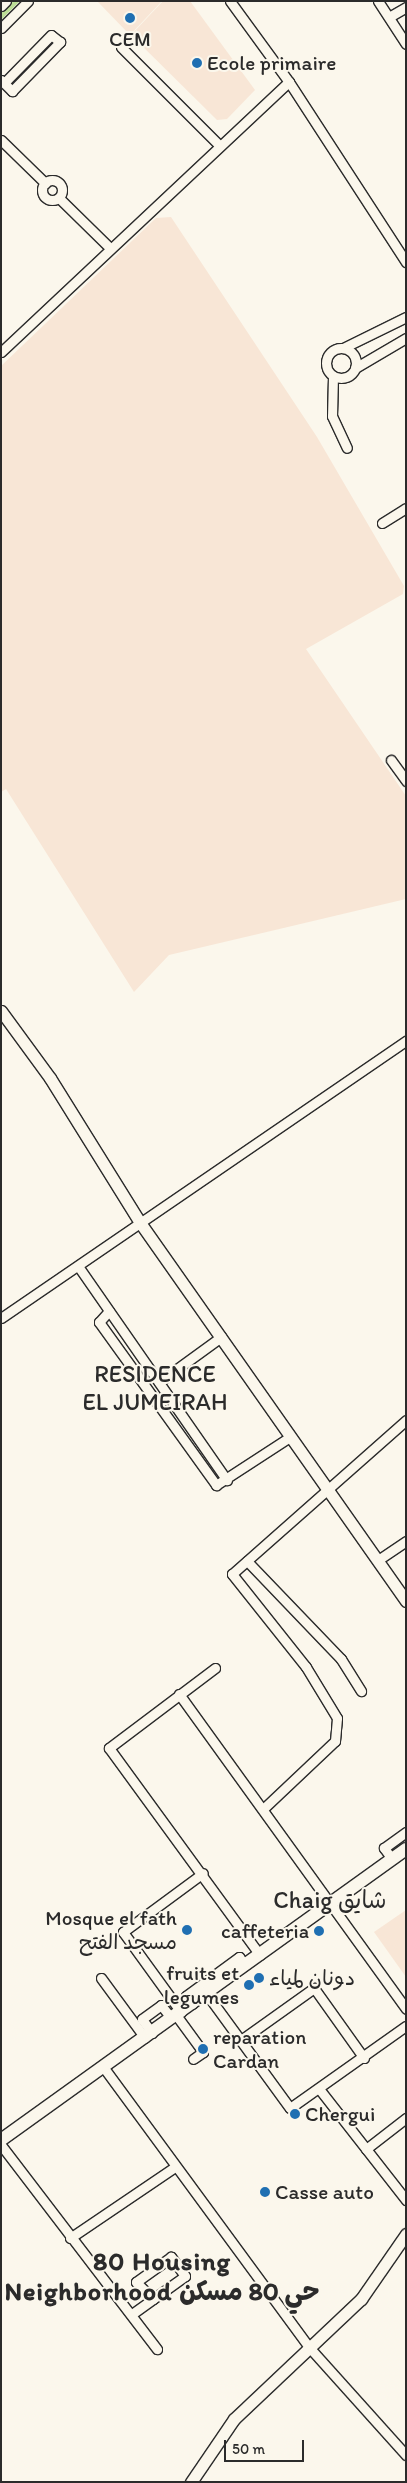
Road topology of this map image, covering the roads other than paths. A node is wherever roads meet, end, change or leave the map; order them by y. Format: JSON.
{"nodes":[{"id":1,"x":6,"y":1,"type":"edge"},
{"id":2,"x":28,"y":1,"type":"edge"},
{"id":3,"x":230,"y":1,"type":"edge"},
{"id":4,"x":378,"y":1,"type":"edge"},
{"id":5,"x":1,"y":6,"type":"edge"},
{"id":6,"x":406,"y":7,"type":"edge"},
{"id":7,"x":389,"y":17,"type":"junction"},
{"id":8,"x":1,"y":28,"type":"edge"},
{"id":9,"x":406,"y":44,"type":"edge"},
{"id":10,"x":120,"y":47,"type":"dead end"},
{"id":11,"x":3,"y":82,"type":"edge"},
{"id":12,"x":289,"y":82,"type":"junction"},
{"id":13,"x":1,"y":140,"type":"edge"},
{"id":14,"x":219,"y":145,"type":"junction"},
{"id":15,"x":44,"y":183,"type":"junction"},
{"id":16,"x":59,"y":198,"type":"junction"},
{"id":17,"x":110,"y":248,"type":"junction"},
{"id":18,"x":406,"y":262,"type":"edge"},
{"id":19,"x":406,"y":316,"type":"edge"},
{"id":20,"x":406,"y":338,"type":"edge"},
{"id":21,"x":3,"y":348,"type":"edge"},
{"id":22,"x":343,"y":348,"type":"junction"},
{"id":23,"x":355,"y":368,"type":"junction"},
{"id":24,"x":333,"y":376,"type":"junction"},
{"id":25,"x":347,"y":448,"type":"dead end"},
{"id":26,"x":406,"y":508,"type":"edge"},
{"id":27,"x":382,"y":523,"type":"dead end"},
{"id":28,"x":391,"y":760,"type":"dead end"},
{"id":29,"x":406,"y":781,"type":"edge"},
{"id":30,"x":1,"y":1012,"type":"edge"},
{"id":31,"x":406,"y":1041,"type":"edge"},
{"id":32,"x":141,"y":1224,"type":"junction"},
{"id":33,"x":78,"y":1266,"type":"junction"},
{"id":34,"x":109,"y":1311,"type":"junction"},
{"id":35,"x":1,"y":1318,"type":"edge"},
{"id":36,"x":221,"y":1337,"type":"junction"},
{"id":37,"x":159,"y":1382,"type":"junction"},
{"id":38,"x":406,"y":1420,"type":"edge"},
{"id":39,"x":290,"y":1436,"type":"junction"},
{"id":40,"x":227,"y":1480,"type":"junction"},
{"id":41,"x":328,"y":1490,"type":"junction"},
{"id":42,"x":406,"y":1541,"type":"edge"},
{"id":43,"x":378,"y":1560,"type":"junction"},
{"id":44,"x":247,"y":1561,"type":"junction"},
{"id":45,"x":406,"y":1601,"type":"edge"},
{"id":46,"x":215,"y":1668,"type":"dead end"},
{"id":47,"x":361,"y":1691,"type":"dead end"},
{"id":48,"x":180,"y":1694,"type":"junction"},
{"id":49,"x":263,"y":1809,"type":"junction"},
{"id":50,"x":406,"y":1832,"type":"edge"},
{"id":51,"x":406,"y":1849,"type":"edge"},
{"id":52,"x":392,"y":1859,"type":"junction"},
{"id":53,"x":203,"y":1873,"type":"junction"},
{"id":54,"x":332,"y":1901,"type":"junction"},
{"id":55,"x":260,"y":1955,"type":"junction"},
{"id":56,"x":245,"y":1966,"type":"junction"},
{"id":57,"x":101,"y":1978,"type":"dead end"},
{"id":58,"x":206,"y":1993,"type":"junction"},
{"id":59,"x":192,"y":2004,"type":"junction"},
{"id":60,"x":406,"y":2009,"type":"edge"},
{"id":61,"x":176,"y":2015,"type":"junction"},
{"id":62,"x":406,"y":2026,"type":"edge"},
{"id":63,"x":148,"y":2035,"type":"junction"},
{"id":64,"x":241,"y":2040,"type":"junction"},
{"id":65,"x":364,"y":2058,"type":"junction"},
{"id":66,"x":193,"y":2059,"type":"dead end"},
{"id":67,"x":104,"y":2068,"type":"junction"},
{"id":68,"x":320,"y":2090,"type":"junction"},
{"id":69,"x":406,"y":2118,"type":"edge"},
{"id":70,"x":1,"y":2140,"type":"edge"},
{"id":71,"x":1,"y":2145,"type":"edge"},
{"id":72,"x":366,"y":2149,"type":"junction"},
{"id":73,"x":175,"y":2167,"type":"junction"},
{"id":74,"x":406,"y":2200,"type":"edge"},
{"id":75,"x":406,"y":2234,"type":"edge"},
{"id":76,"x":70,"y":2238,"type":"junction"},
{"id":77,"x":153,"y":2299,"type":"junction"},
{"id":78,"x":132,"y":2314,"type":"junction"},
{"id":79,"x":309,"y":2347,"type":"junction"},
{"id":80,"x":157,"y":2349,"type":"dead end"},
{"id":81,"x":406,"y":2455,"type":"edge"},
{"id":82,"x":191,"y":2482,"type":"edge"}],
"edges":[{"from":1,"to":5,"type":"street"},
{"from":2,"to":8,"type":"street"},
{"from":3,"to":12,"type":"street"},
{"from":4,"to":7,"type":"street"},
{"from":6,"to":7,"type":"street"},
{"from":7,"to":9,"type":"street"},
{"from":10,"to":14,"type":"street"},
{"from":11,"to":11,"type":"street"},
{"from":12,"to":14,"type":"street"},
{"from":12,"to":18,"type":"street"},
{"from":13,"to":15,"type":"street"},
{"from":14,"to":17,"type":"street"},
{"from":15,"to":16,"type":"street"},
{"from":15,"to":16,"type":"street"},
{"from":16,"to":17,"type":"street"},
{"from":17,"to":21,"type":"street"},
{"from":19,"to":22,"type":"street"},
{"from":20,"to":23,"type":"street"},
{"from":22,"to":23,"type":"street"},
{"from":22,"to":24,"type":"street"},
{"from":23,"to":24,"type":"street"},
{"from":24,"to":25,"type":"street"},
{"from":26,"to":27,"type":"street"},
{"from":28,"to":29,"type":"street"},
{"from":30,"to":32,"type":"street"},
{"from":31,"to":32,"type":"street"},
{"from":32,"to":33,"type":"street"},
{"from":32,"to":36,"type":"street"},
{"from":33,"to":34,"type":"street"},
{"from":33,"to":35,"type":"street"},
{"from":34,"to":37,"type":"street"},
{"from":34,"to":40,"type":"street"},
{"from":36,"to":37,"type":"street"},
{"from":36,"to":39,"type":"street"},
{"from":37,"to":40,"type":"street"},
{"from":38,"to":41,"type":"street"},
{"from":39,"to":40,"type":"street"},
{"from":39,"to":41,"type":"street"},
{"from":41,"to":43,"type":"street"},
{"from":41,"to":44,"type":"street"},
{"from":42,"to":43,"type":"street"},
{"from":43,"to":45,"type":"street"},
{"from":44,"to":47,"type":"street"},
{"from":44,"to":49,"type":"street"},
{"from":46,"to":48,"type":"street"},
{"from":48,"to":49,"type":"street"},
{"from":48,"to":53,"type":"street"},
{"from":49,"to":54,"type":"street"},
{"from":50,"to":52,"type":"street"},
{"from":51,"to":52,"type":"main road"},
{"from":52,"to":54,"type":"main road"},
{"from":53,"to":55,"type":"street"},
{"from":53,"to":61,"type":"street"},
{"from":54,"to":55,"type":"main road"},
{"from":54,"to":60,"type":"street"},
{"from":55,"to":56,"type":"main road"},
{"from":56,"to":58,"type":"main road"},
{"from":56,"to":59,"type":"street"},
{"from":57,"to":63,"type":"street"},
{"from":58,"to":59,"type":"main road"},
{"from":58,"to":64,"type":"street"},
{"from":59,"to":61,"type":"main road"},
{"from":61,"to":63,"type":"main road"},
{"from":61,"to":66,"type":"street"},
{"from":62,"to":65,"type":"street"},
{"from":63,"to":67,"type":"main road"},
{"from":64,"to":65,"type":"street"},
{"from":64,"to":68,"type":"street"},
{"from":65,"to":68,"type":"street"},
{"from":67,"to":70,"type":"main road"},
{"from":67,"to":73,"type":"street"},
{"from":68,"to":72,"type":"street"},
{"from":69,"to":72,"type":"street"},
{"from":71,"to":76,"type":"street"},
{"from":72,"to":74,"type":"street"},
{"from":73,"to":76,"type":"street"},
{"from":73,"to":79,"type":"street"},
{"from":75,"to":79,"type":"street"},
{"from":76,"to":78,"type":"street"},
{"from":77,"to":77,"type":"street"},
{"from":77,"to":78,"type":"street"},
{"from":78,"to":80,"type":"street"},
{"from":79,"to":81,"type":"street"},
{"from":79,"to":82,"type":"street"}]}
